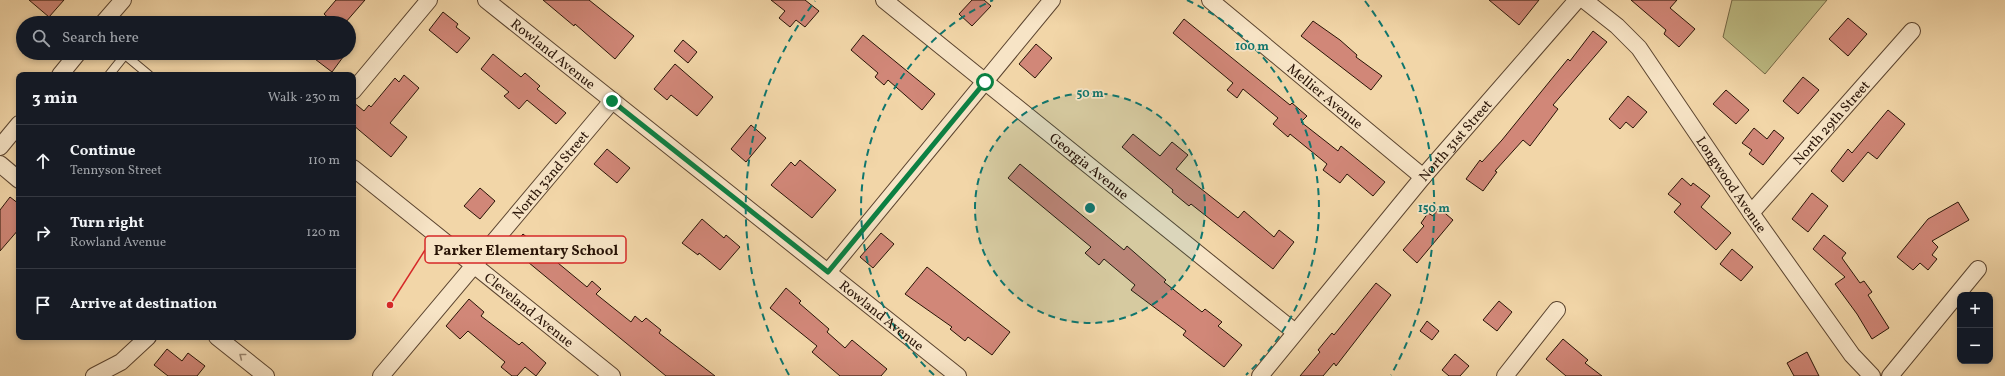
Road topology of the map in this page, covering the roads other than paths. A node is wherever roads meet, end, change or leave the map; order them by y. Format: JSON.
{"nodes":[{"id":1,"x":123,"y":0,"type":"edge"},
{"id":2,"x":429,"y":0,"type":"edge"},
{"id":3,"x":486,"y":0,"type":"edge"},
{"id":4,"x":884,"y":0,"type":"edge"},
{"id":5,"x":1052,"y":0,"type":"edge"},
{"id":6,"x":1210,"y":0,"type":"edge"},
{"id":7,"x":1577,"y":0,"type":"edge"},
{"id":8,"x":1584,"y":0,"type":"edge"},
{"id":9,"x":110,"y":16,"type":"edge"},
{"id":10,"x":1912,"y":31,"type":"dead end"},
{"id":11,"x":73,"y":60,"type":"edge"},
{"id":12,"x":121,"y":60,"type":"edge"},
{"id":13,"x":131,"y":60,"type":"edge"},
{"id":14,"x":66,"y":72,"type":"edge"},
{"id":15,"x":111,"y":72,"type":"edge"},
{"id":16,"x":145,"y":72,"type":"edge"},
{"id":17,"x":985,"y":82,"type":"junction"},
{"id":18,"x":356,"y":86,"type":"edge"},
{"id":19,"x":612,"y":101,"type":"junction"},
{"id":20,"x":16,"y":128,"type":"edge"},
{"id":21,"x":0,"y":147,"type":"edge"},
{"id":22,"x":0,"y":164,"type":"edge"},
{"id":23,"x":356,"y":170,"type":"edge"},
{"id":24,"x":16,"y":177,"type":"edge"},
{"id":25,"x":1423,"y":177,"type":"junction"},
{"id":26,"x":1751,"y":213,"type":"junction"},
{"id":27,"x":474,"y":265,"type":"junction"},
{"id":28,"x":1978,"y":269,"type":"dead end"},
{"id":29,"x":828,"y":272,"type":"junction"},
{"id":30,"x":1557,"y":310,"type":"dead end"},
{"id":31,"x":1295,"y":332,"type":"junction"},
{"id":32,"x":145,"y":340,"type":"edge"},
{"id":33,"x":221,"y":340,"type":"edge"},
{"id":34,"x":1511,"y":374,"type":"edge"},
{"id":35,"x":94,"y":376,"type":"edge"},
{"id":36,"x":266,"y":376,"type":"edge"},
{"id":37,"x":381,"y":376,"type":"edge"},
{"id":38,"x":612,"y":376,"type":"edge"},
{"id":39,"x":958,"y":376,"type":"edge"},
{"id":40,"x":1260,"y":376,"type":"edge"},
{"id":41,"x":1872,"y":376,"type":"edge"},
{"id":42,"x":1890,"y":376,"type":"edge"}],
"edges":[{"from":1,"to":9,"type":"street"},
{"from":2,"to":18,"type":"street"},
{"from":3,"to":19,"type":"street","name":"Rowland Avenue"},
{"from":4,"to":17,"type":"street","name":"Georgia Avenue"},
{"from":5,"to":17,"type":"street"},
{"from":6,"to":25,"type":"street","name":"Mellier Avenue"},
{"from":7,"to":25,"type":"street","name":"North 31st Street"},
{"from":8,"to":26,"type":"street","name":"Longwood Avenue"},
{"from":10,"to":26,"type":"street","name":"North 29th Street"},
{"from":11,"to":14,"type":"street"},
{"from":12,"to":15,"type":"lane"},
{"from":13,"to":16,"type":"lane"},
{"from":17,"to":29,"type":"street"},
{"from":17,"to":31,"type":"street","name":"Georgia Avenue"},
{"from":19,"to":27,"type":"street","name":"North 32nd Street"},
{"from":19,"to":29,"type":"street","name":"Rowland Avenue"},
{"from":20,"to":21,"type":"street"},
{"from":22,"to":24,"type":"street"},
{"from":23,"to":27,"type":"street","name":"Cleveland Avenue"},
{"from":25,"to":31,"type":"street","name":"North 31st Street"},
{"from":26,"to":41,"type":"street","name":"Longwood Avenue"},
{"from":27,"to":37,"type":"street","name":"North 32nd Street"},
{"from":27,"to":38,"type":"street","name":"Cleveland Avenue"},
{"from":28,"to":42,"type":"street"},
{"from":29,"to":39,"type":"street","name":"Rowland Avenue"},
{"from":30,"to":34,"type":"street"},
{"from":31,"to":40,"type":"street","name":"North 31st Street"},
{"from":32,"to":35,"type":"street"},
{"from":36,"to":33,"type":"street","one_way":true}]}
